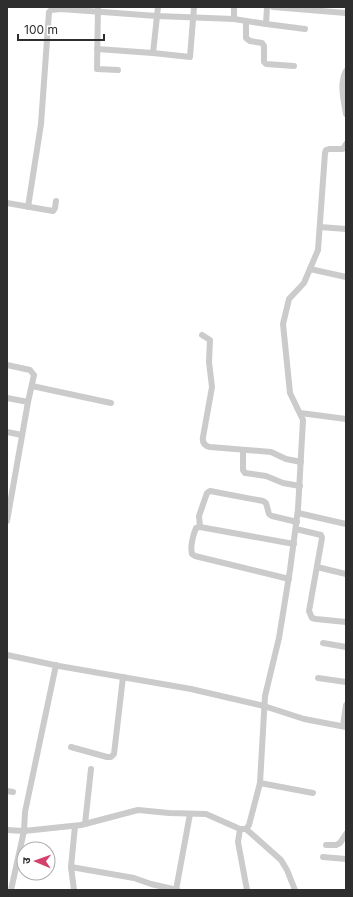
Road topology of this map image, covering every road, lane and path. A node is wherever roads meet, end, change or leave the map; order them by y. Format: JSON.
{"nodes":[{"id":1,"x":158,"y":7,"type":"edge"},
{"id":2,"x":194,"y":7,"type":"edge"},
{"id":3,"x":234,"y":7,"type":"edge"},
{"id":4,"x":268,"y":7,"type":"edge"},
{"id":5,"x":272,"y":7,"type":"edge"},
{"id":6,"x":62,"y":8,"type":"edge"},
{"id":7,"x":98,"y":9,"type":"edge"},
{"id":8,"x":346,"y":13,"type":"edge"},
{"id":9,"x":157,"y":16,"type":"junction"},
{"id":10,"x":193,"y":18,"type":"junction"},
{"id":11,"x":234,"y":19,"type":"junction"},
{"id":12,"x":246,"y":21,"type":"junction"},
{"id":13,"x":266,"y":24,"type":"junction"},
{"id":14,"x":305,"y":29,"type":"dead end"},
{"id":15,"x":97,"y":49,"type":"junction"},
{"id":16,"x":153,"y":52,"type":"junction"},
{"id":17,"x":294,"y":66,"type":"dead end"},
{"id":18,"x":118,"y":70,"type":"dead end"},
{"id":19,"x":346,"y":71,"type":"edge"},
{"id":20,"x":346,"y":114,"type":"edge"},
{"id":21,"x":346,"y":144,"type":"edge"},
{"id":22,"x":56,"y":201,"type":"dead end"},
{"id":23,"x":7,"y":203,"type":"edge"},
{"id":24,"x":28,"y":207,"type":"junction"},
{"id":25,"x":320,"y":227,"type":"junction"},
{"id":26,"x":346,"y":229,"type":"edge"},
{"id":27,"x":310,"y":269,"type":"junction"},
{"id":28,"x":346,"y":277,"type":"edge"},
{"id":29,"x":202,"y":335,"type":"dead end"},
{"id":30,"x":7,"y":365,"type":"edge"},
{"id":31,"x":32,"y":386,"type":"junction"},
{"id":32,"x":7,"y":398,"type":"edge"},
{"id":33,"x":28,"y":402,"type":"junction"},
{"id":34,"x":111,"y":403,"type":"dead end"},
{"id":35,"x":300,"y":413,"type":"junction"},
{"id":36,"x":346,"y":419,"type":"edge"},
{"id":37,"x":7,"y":432,"type":"edge"},
{"id":38,"x":22,"y":435,"type":"junction"},
{"id":39,"x":243,"y":450,"type":"junction"},
{"id":40,"x":301,"y":462,"type":"junction"},
{"id":41,"x":300,"y":486,"type":"junction"},
{"id":42,"x":298,"y":513,"type":"junction"},
{"id":43,"x":7,"y":521,"type":"edge"},
{"id":44,"x":297,"y":522,"type":"junction"},
{"id":45,"x":346,"y":524,"type":"edge"},
{"id":46,"x":200,"y":527,"type":"junction"},
{"id":47,"x":296,"y":529,"type":"junction"},
{"id":48,"x":294,"y":544,"type":"junction"},
{"id":49,"x":317,"y":567,"type":"junction"},
{"id":50,"x":346,"y":574,"type":"edge"},
{"id":51,"x":289,"y":579,"type":"junction"},
{"id":52,"x":346,"y":622,"type":"edge"},
{"id":53,"x":323,"y":643,"type":"dead end"},
{"id":54,"x":346,"y":647,"type":"edge"},
{"id":55,"x":7,"y":657,"type":"edge"},
{"id":56,"x":56,"y":665,"type":"junction"},
{"id":57,"x":123,"y":676,"type":"junction"},
{"id":58,"x":318,"y":678,"type":"dead end"},
{"id":59,"x":346,"y":682,"type":"edge"},
{"id":60,"x":346,"y":705,"type":"edge"},
{"id":61,"x":264,"y":706,"type":"junction"},
{"id":62,"x":344,"y":727,"type":"edge"},
{"id":63,"x":71,"y":747,"type":"dead end"},
{"id":64,"x":91,"y":769,"type":"dead end"},
{"id":65,"x":260,"y":783,"type":"junction"},
{"id":66,"x":313,"y":793,"type":"dead end"},
{"id":67,"x":190,"y":814,"type":"junction"},
{"id":68,"x":85,"y":824,"type":"junction"},
{"id":69,"x":75,"y":826,"type":"junction"},
{"id":70,"x":243,"y":829,"type":"junction"},
{"id":71,"x":7,"y":830,"type":"edge"},
{"id":72,"x":24,"y":831,"type":"junction"},
{"id":73,"x":346,"y":834,"type":"edge"},
{"id":74,"x":326,"y":845,"type":"dead end"},
{"id":75,"x":323,"y":857,"type":"dead end"},
{"id":76,"x":346,"y":859,"type":"edge"},
{"id":77,"x":70,"y":867,"type":"junction"},
{"id":78,"x":11,"y":890,"type":"edge"},
{"id":79,"x":74,"y":890,"type":"edge"},
{"id":80,"x":176,"y":890,"type":"edge"},
{"id":81,"x":247,"y":890,"type":"edge"},
{"id":82,"x":295,"y":890,"type":"edge"}],
"edges":[{"from":1,"to":9,"type":"street"},
{"from":2,"to":10,"type":"street"},
{"from":3,"to":11,"type":"street"},
{"from":4,"to":13,"type":"street"},
{"from":5,"to":8,"type":"street"},
{"from":6,"to":7,"type":"street"},
{"from":6,"to":24,"type":"street"},
{"from":7,"to":9,"type":"street"},
{"from":7,"to":15,"type":"street"},
{"from":9,"to":10,"type":"street"},
{"from":9,"to":16,"type":"street"},
{"from":10,"to":11,"type":"street"},
{"from":10,"to":16,"type":"street"},
{"from":11,"to":12,"type":"street"},
{"from":12,"to":13,"type":"street"},
{"from":12,"to":17,"type":"street"},
{"from":13,"to":14,"type":"street"},
{"from":15,"to":16,"type":"street"},
{"from":15,"to":18,"type":"street"},
{"from":19,"to":20,"type":"street"},
{"from":21,"to":25,"type":"street"},
{"from":22,"to":24,"type":"street"},
{"from":23,"to":24,"type":"street"},
{"from":25,"to":26,"type":"street"},
{"from":25,"to":27,"type":"street"},
{"from":27,"to":28,"type":"street"},
{"from":27,"to":35,"type":"street"},
{"from":29,"to":39,"type":"street"},
{"from":30,"to":31,"type":"street"},
{"from":31,"to":33,"type":"street"},
{"from":31,"to":34,"type":"street"},
{"from":32,"to":33,"type":"street"},
{"from":33,"to":38,"type":"street"},
{"from":35,"to":36,"type":"street"},
{"from":35,"to":40,"type":"street"},
{"from":37,"to":38,"type":"street"},
{"from":38,"to":43,"type":"street"},
{"from":39,"to":40,"type":"street"},
{"from":39,"to":41,"type":"street"},
{"from":40,"to":41,"type":"street"},
{"from":41,"to":42,"type":"street"},
{"from":42,"to":44,"type":"street"},
{"from":42,"to":45,"type":"street"},
{"from":44,"to":46,"type":"street"},
{"from":44,"to":47,"type":"street"},
{"from":46,"to":48,"type":"street"},
{"from":46,"to":51,"type":"street"},
{"from":47,"to":48,"type":"street"},
{"from":47,"to":49,"type":"street"},
{"from":48,"to":51,"type":"street"},
{"from":49,"to":50,"type":"street"},
{"from":49,"to":52,"type":"street"},
{"from":51,"to":61,"type":"street"},
{"from":53,"to":54,"type":"street"},
{"from":55,"to":56,"type":"street"},
{"from":56,"to":57,"type":"street"},
{"from":56,"to":72,"type":"street"},
{"from":57,"to":61,"type":"street"},
{"from":57,"to":63,"type":"street"},
{"from":58,"to":59,"type":"street"},
{"from":60,"to":62,"type":"street"},
{"from":61,"to":62,"type":"street"},
{"from":61,"to":65,"type":"street"},
{"from":64,"to":68,"type":"street"},
{"from":65,"to":66,"type":"street"},
{"from":65,"to":70,"type":"street"},
{"from":67,"to":68,"type":"street"},
{"from":67,"to":70,"type":"street"},
{"from":67,"to":80,"type":"street"},
{"from":68,"to":69,"type":"street"},
{"from":69,"to":72,"type":"street"},
{"from":69,"to":77,"type":"street"},
{"from":70,"to":81,"type":"street"},
{"from":70,"to":82,"type":"street"},
{"from":71,"to":72,"type":"street"},
{"from":72,"to":78,"type":"street"},
{"from":73,"to":74,"type":"street"},
{"from":75,"to":76,"type":"street"},
{"from":77,"to":79,"type":"street"},
{"from":77,"to":80,"type":"street"}]}
